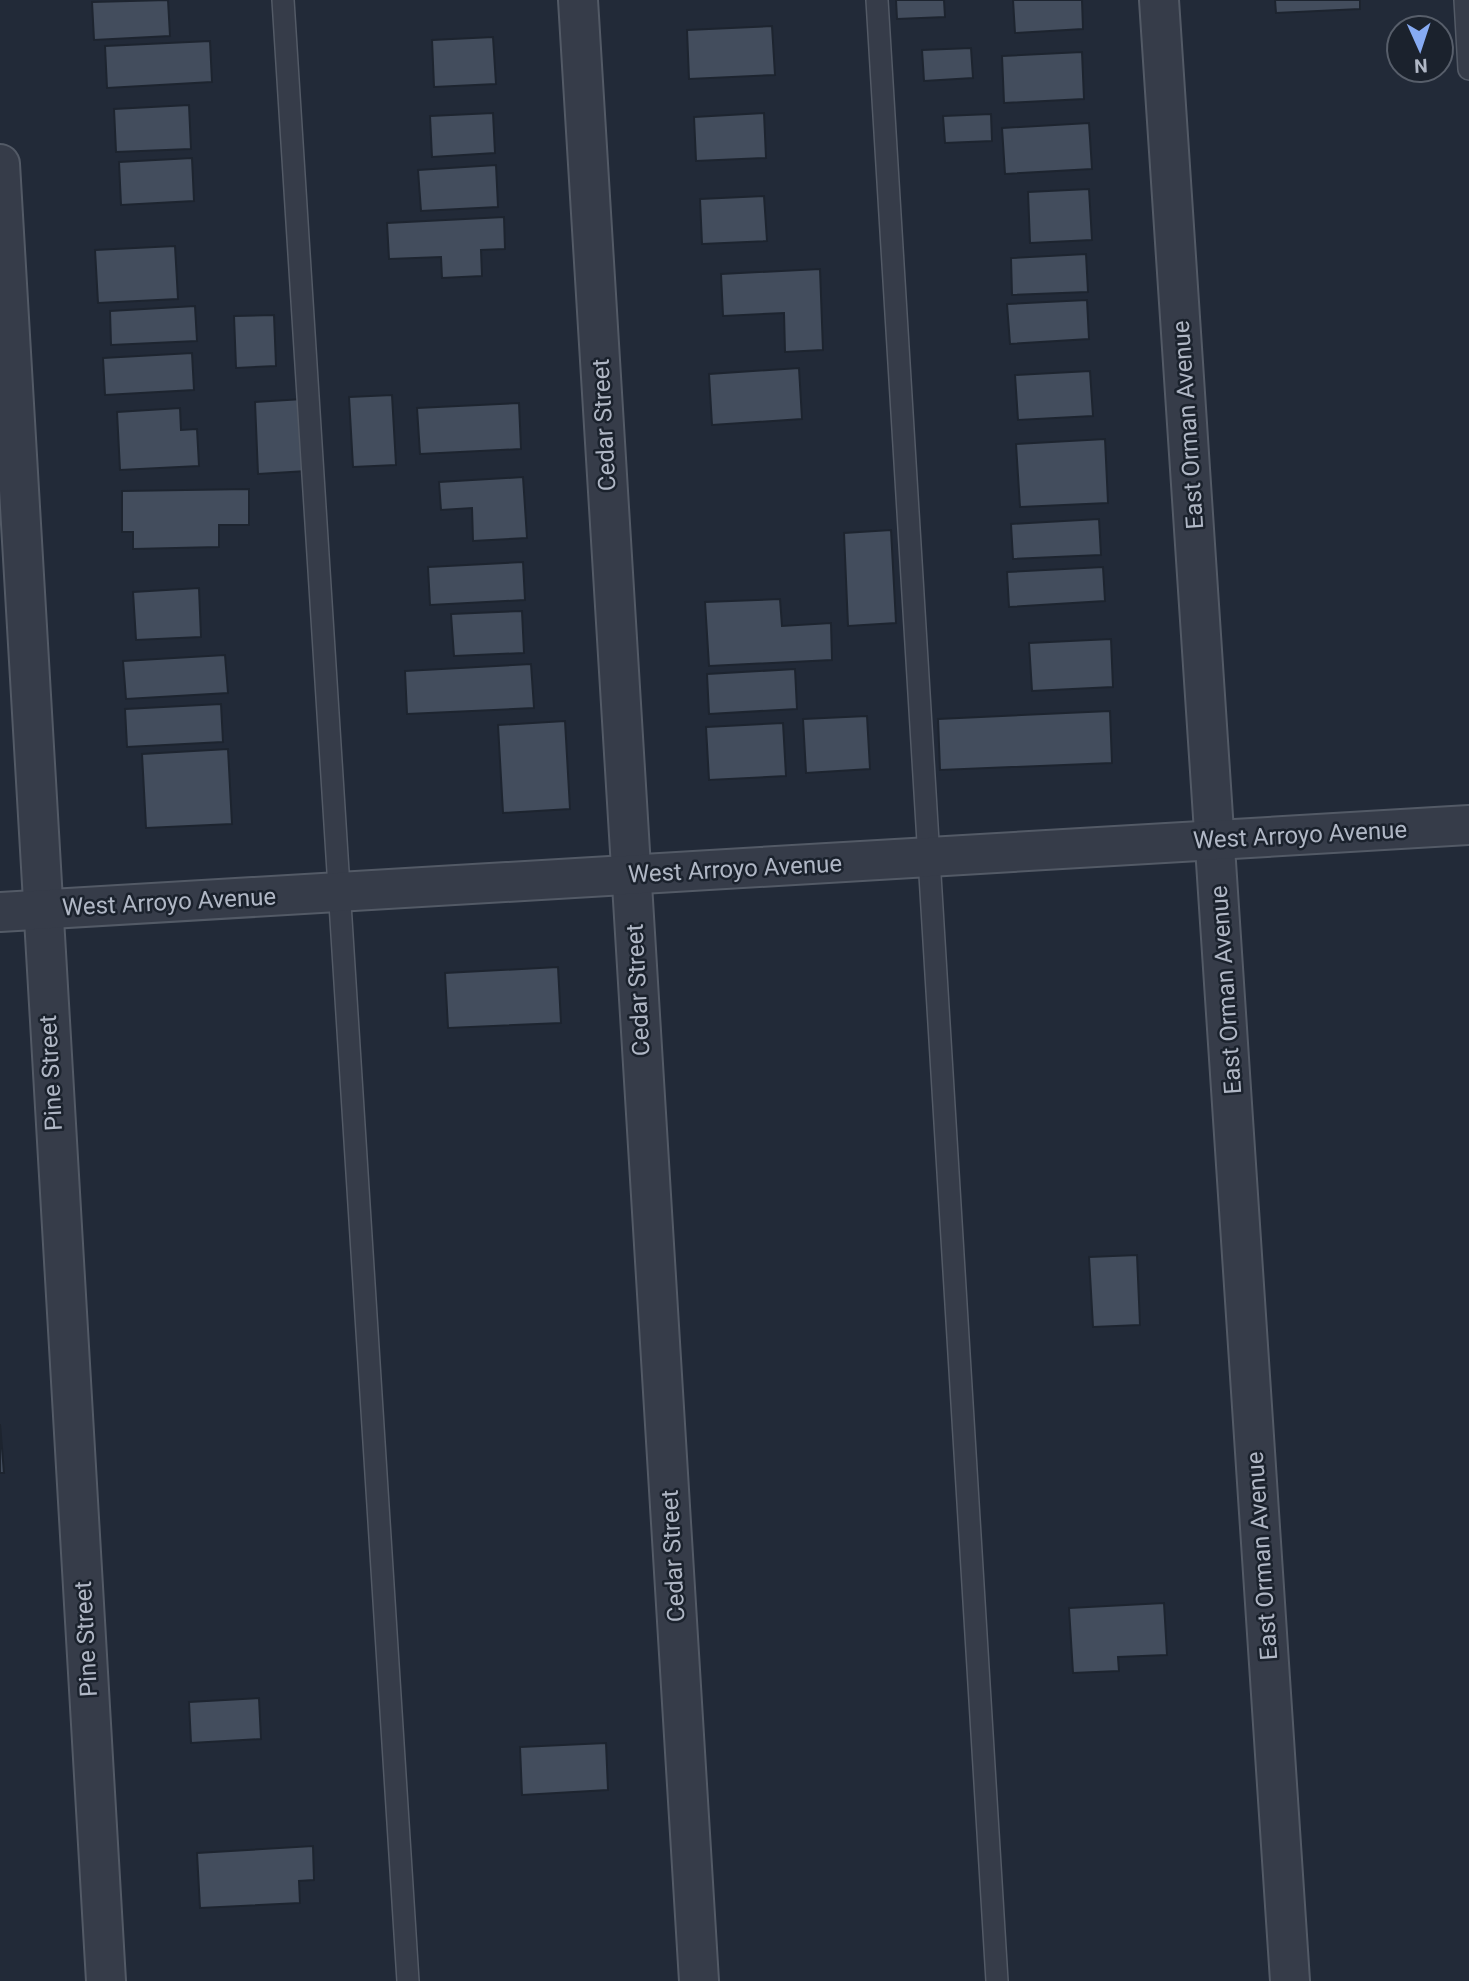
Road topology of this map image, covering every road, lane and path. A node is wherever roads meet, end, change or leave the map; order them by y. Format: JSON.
{"nodes":[{"id":1,"x":283,"y":0,"type":"edge"},
{"id":2,"x":578,"y":0,"type":"edge"},
{"id":3,"x":877,"y":0,"type":"edge"},
{"id":4,"x":1159,"y":0,"type":"edge"},
{"id":5,"x":1465,"y":0,"type":"edge"},
{"id":6,"x":1469,"y":69,"type":"edge"},
{"id":7,"x":0,"y":164,"type":"edge"},
{"id":8,"x":1469,"y":825,"type":"edge"},
{"id":9,"x":1217,"y":840,"type":"junction"},
{"id":10,"x":930,"y":857,"type":"junction"},
{"id":11,"x":631,"y":875,"type":"junction"},
{"id":12,"x":341,"y":892,"type":"junction"},
{"id":13,"x":41,"y":910,"type":"junction"},
{"id":14,"x":0,"y":912,"type":"edge"},
{"id":15,"x":106,"y":1981,"type":"edge"},
{"id":16,"x":408,"y":1981,"type":"edge"},
{"id":17,"x":699,"y":1981,"type":"edge"},
{"id":18,"x":997,"y":1981,"type":"edge"},
{"id":19,"x":1290,"y":1981,"type":"edge"}],
"edges":[{"from":1,"to":12,"type":"lane"},
{"from":2,"to":11,"type":"street","name":"Cedar Street"},
{"from":3,"to":10,"type":"lane"},
{"from":4,"to":9,"type":"street","name":"East Orman Avenue"},
{"from":5,"to":6,"type":"lane"},
{"from":7,"to":13,"type":"street","name":"Pine Street"},
{"from":8,"to":9,"type":"street","name":"West Arroyo Avenue"},
{"from":9,"to":10,"type":"street","name":"West Arroyo Avenue"},
{"from":9,"to":19,"type":"street","name":"East Orman Avenue"},
{"from":10,"to":11,"type":"street","name":"West Arroyo Avenue"},
{"from":10,"to":18,"type":"lane"},
{"from":11,"to":12,"type":"street","name":"West Arroyo Avenue"},
{"from":11,"to":17,"type":"street","name":"Cedar Street"},
{"from":12,"to":13,"type":"street","name":"West Arroyo Avenue"},
{"from":12,"to":16,"type":"lane"},
{"from":13,"to":14,"type":"street","name":"West Arroyo Avenue"},
{"from":13,"to":15,"type":"street","name":"Pine Street"}]}
